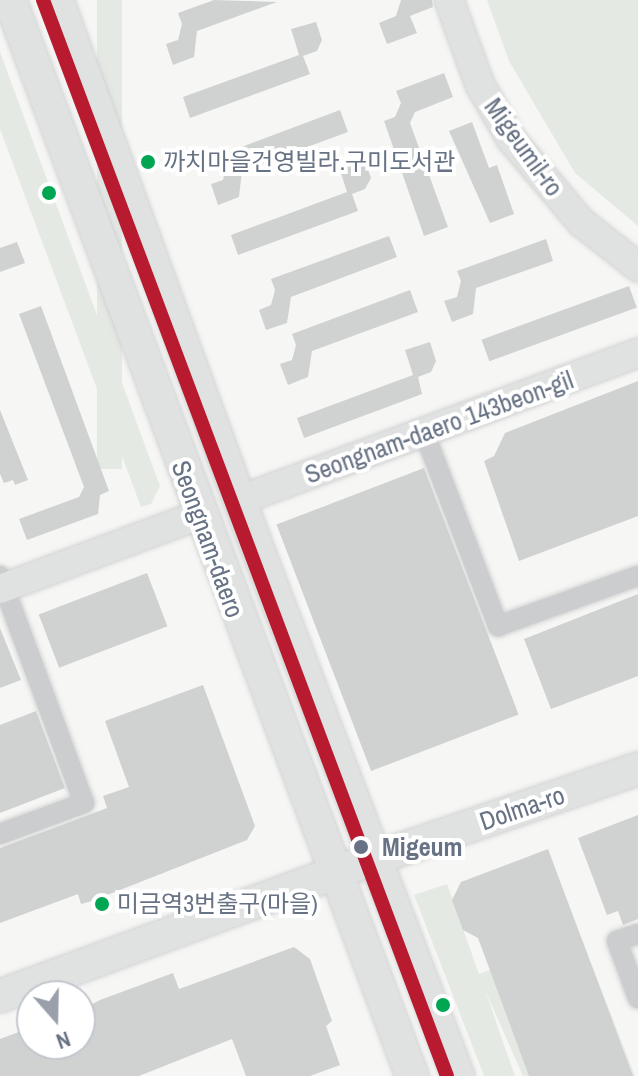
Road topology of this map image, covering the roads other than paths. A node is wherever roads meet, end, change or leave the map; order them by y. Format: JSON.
{"nodes":[{"id":1,"x":10,"y":0,"type":"edge"},
{"id":2,"x":57,"y":0,"type":"edge"},
{"id":3,"x":449,"y":0,"type":"edge"},
{"id":4,"x":638,"y":267,"type":"edge"},
{"id":5,"x":638,"y":353,"type":"edge"},
{"id":6,"x":424,"y":432,"type":"junction"},
{"id":7,"x":240,"y":500,"type":"junction"},
{"id":8,"x":199,"y":515,"type":"junction"},
{"id":9,"x":638,"y":576,"type":"edge"},
{"id":10,"x":1,"y":584,"type":"edge"},
{"id":11,"x":638,"y":769,"type":"edge"},
{"id":12,"x":0,"y":834,"type":"edge"},
{"id":13,"x":373,"y":859,"type":"junction"},
{"id":14,"x":332,"y":874,"type":"junction"},
{"id":15,"x":638,"y":934,"type":"edge"},
{"id":16,"x":0,"y":996,"type":"edge"},
{"id":17,"x":638,"y":998,"type":"edge"},
{"id":18,"x":412,"y":1076,"type":"edge"},
{"id":19,"x":458,"y":1076,"type":"edge"}],
"edges":[{"from":1,"to":8,"type":"main road","name":"Seongnam-daero"},
{"from":2,"to":7,"type":"main road","name":"Seongnam-daero"},
{"from":3,"to":4,"type":"street","name":"Migeumil-ro"},
{"from":5,"to":6,"type":"street","name":"Seongnam-daero 143beon-gil"},
{"from":6,"to":7,"type":"street","name":"Seongnam-daero 143beon-gil"},
{"from":6,"to":9,"type":"street"},
{"from":7,"to":13,"type":"main road","name":"Seongnam-daero"},
{"from":8,"to":10,"type":"street"},
{"from":8,"to":14,"type":"main road","name":"Seongnam-daero"},
{"from":10,"to":12,"type":"street"},
{"from":11,"to":13,"type":"main road","name":"Dolma-ro"},
{"from":13,"to":14,"type":"main road","name":"Dolma-ro"},
{"from":13,"to":19,"type":"main road","name":"Seongnam-daero"},
{"from":14,"to":16,"type":"main road","name":"Dolma-ro"},
{"from":14,"to":18,"type":"main road","name":"Seongnam-daero"},
{"from":15,"to":17,"type":"street"}]}
